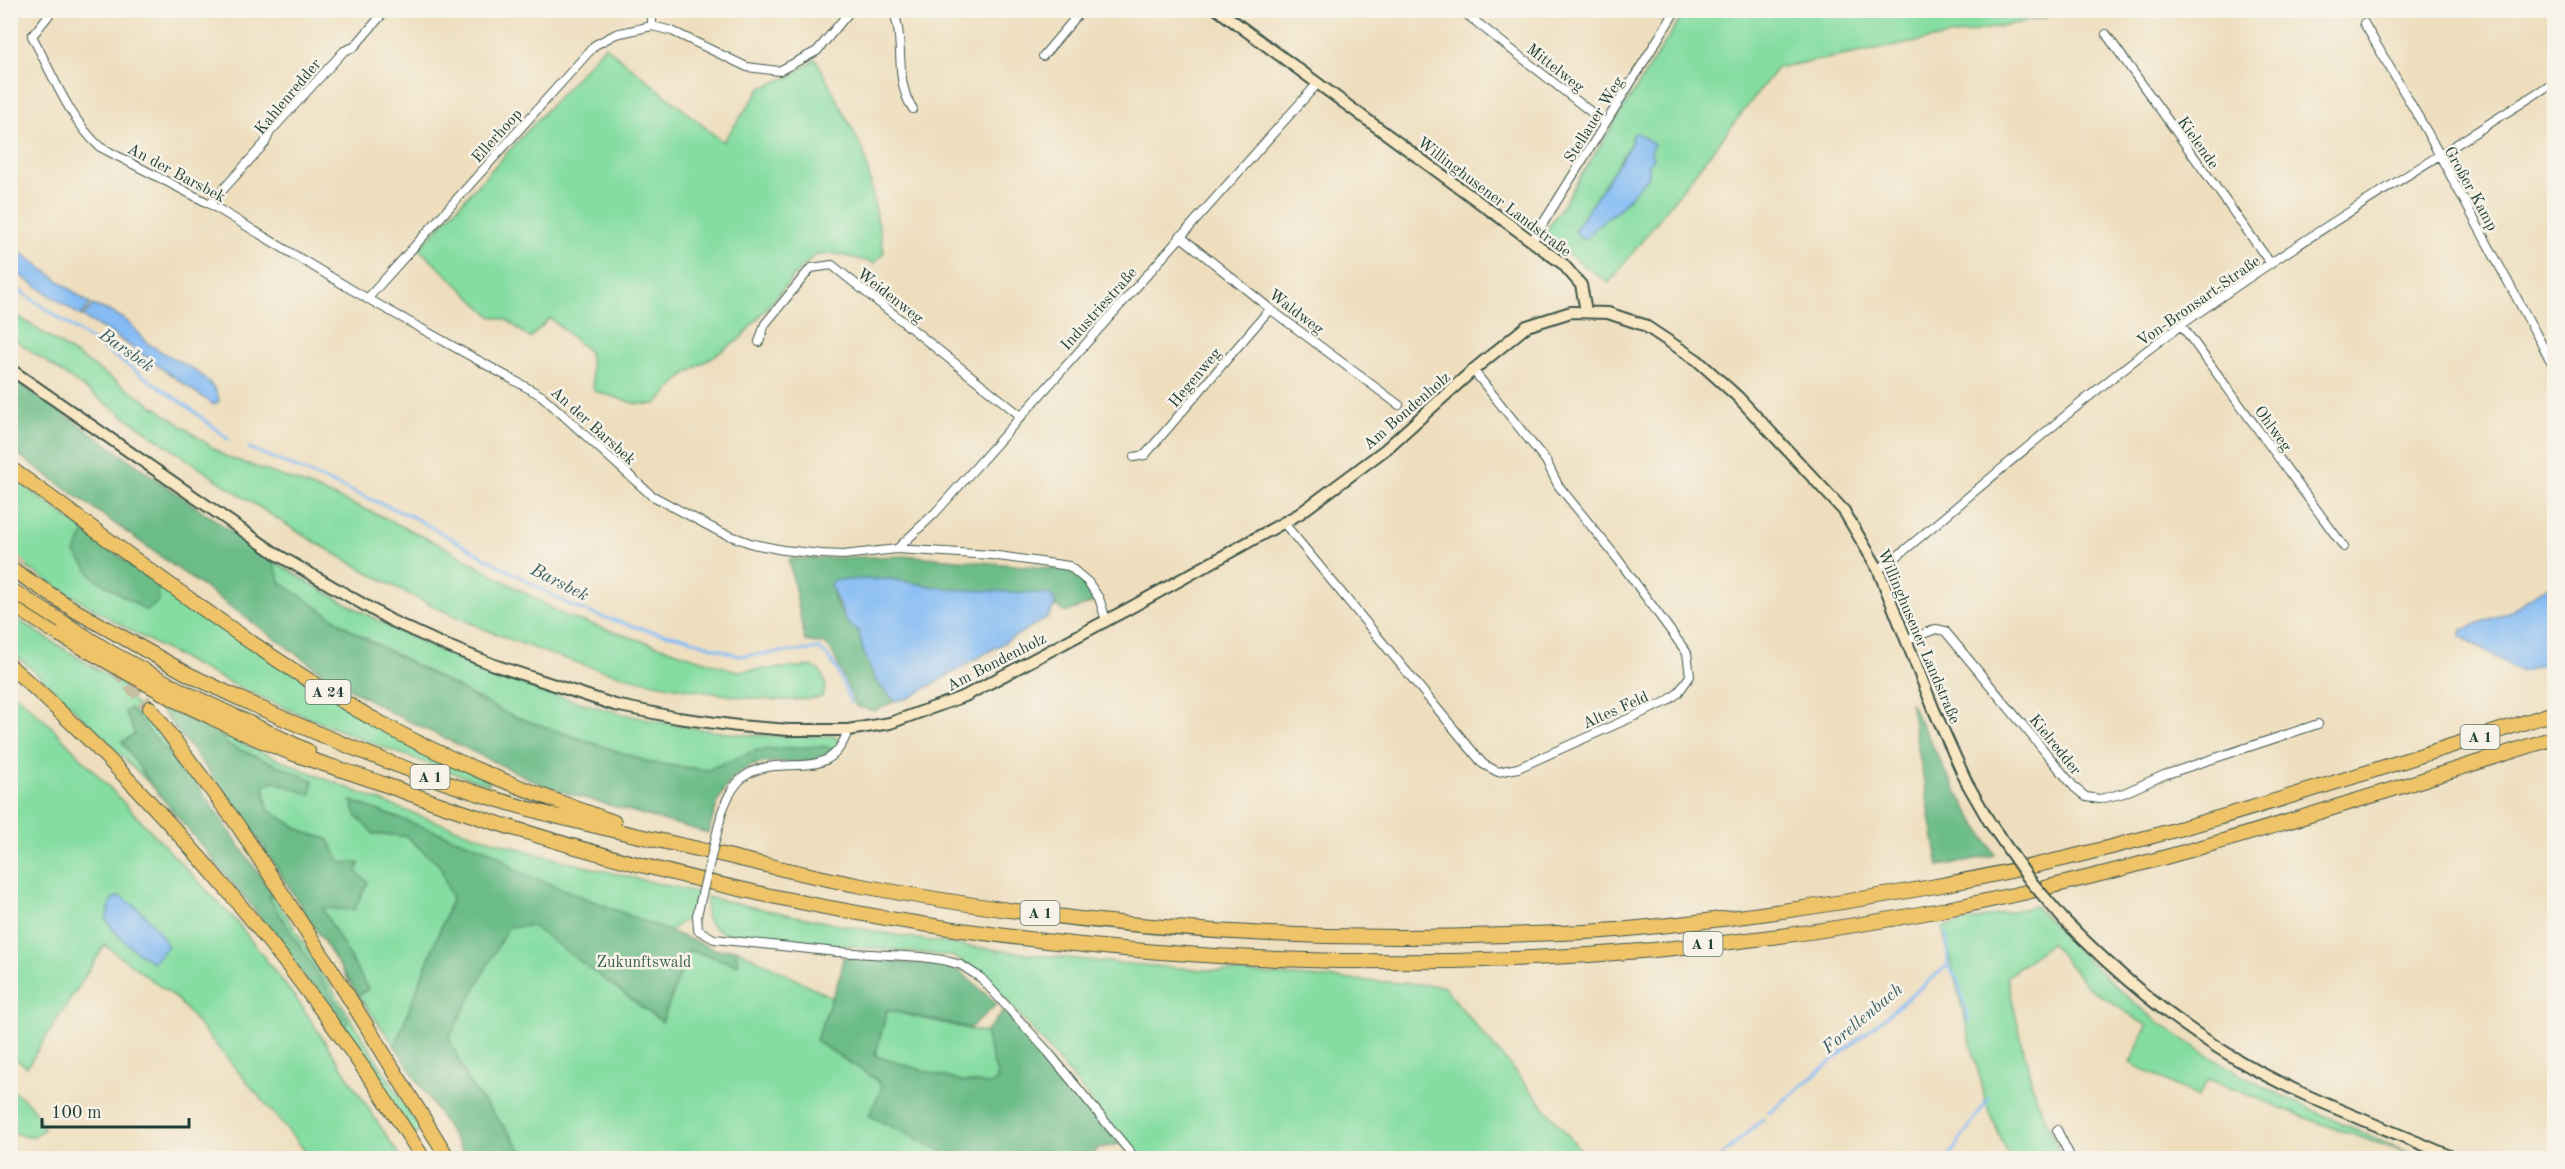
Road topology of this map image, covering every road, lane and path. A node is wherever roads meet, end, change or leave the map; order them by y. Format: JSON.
{"nodes":[{"id":1,"x":53,"y":10,"type":"edge"},
{"id":2,"x":386,"y":10,"type":"edge"},
{"id":3,"x":652,"y":10,"type":"edge"},
{"id":4,"x":851,"y":10,"type":"edge"},
{"id":5,"x":893,"y":10,"type":"edge"},
{"id":6,"x":1082,"y":10,"type":"edge"},
{"id":7,"x":1218,"y":10,"type":"edge"},
{"id":8,"x":1461,"y":10,"type":"edge"},
{"id":9,"x":1676,"y":10,"type":"edge"},
{"id":10,"x":2364,"y":23,"type":"dead end"},
{"id":11,"x":652,"y":26,"type":"junction"},
{"id":12,"x":2106,"y":34,"type":"dead end"},
{"id":13,"x":1043,"y":56,"type":"dead end"},
{"id":14,"x":2554,"y":82,"type":"edge"},
{"id":15,"x":1318,"y":83,"type":"junction"},
{"id":16,"x":913,"y":108,"type":"dead end"},
{"id":17,"x":1605,"y":123,"type":"junction"},
{"id":18,"x":2438,"y":157,"type":"junction"},
{"id":19,"x":210,"y":204,"type":"junction"},
{"id":20,"x":1180,"y":236,"type":"junction"},
{"id":21,"x":1532,"y":241,"type":"junction"},
{"id":22,"x":2271,"y":264,"type":"junction"},
{"id":23,"x":367,"y":299,"type":"junction"},
{"id":24,"x":1270,"y":309,"type":"junction"},
{"id":25,"x":1586,"y":311,"type":"junction"},
{"id":26,"x":2182,"y":326,"type":"junction"},
{"id":27,"x":759,"y":342,"type":"dead end"},
{"id":28,"x":2554,"y":367,"type":"edge"},
{"id":29,"x":10,"y":369,"type":"edge"},
{"id":30,"x":1473,"y":370,"type":"junction"},
{"id":31,"x":1399,"y":405,"type":"dead end"},
{"id":32,"x":1021,"y":416,"type":"junction"},
{"id":33,"x":1134,"y":457,"type":"dead end"},
{"id":34,"x":10,"y":468,"type":"edge"},
{"id":35,"x":1283,"y":522,"type":"junction"},
{"id":36,"x":2344,"y":547,"type":"dead end"},
{"id":37,"x":897,"y":549,"type":"junction"},
{"id":38,"x":10,"y":568,"type":"edge"},
{"id":39,"x":1878,"y":569,"type":"junction"},
{"id":40,"x":10,"y":589,"type":"edge"},
{"id":41,"x":10,"y":603,"type":"edge"},
{"id":42,"x":1106,"y":620,"type":"junction"},
{"id":43,"x":1907,"y":640,"type":"junction"},
{"id":44,"x":10,"y":666,"type":"edge"},
{"id":45,"x":180,"y":696,"type":"junction"},
{"id":46,"x":150,"y":708,"type":"tunnel mouth"},
{"id":47,"x":2554,"y":713,"type":"edge"},
{"id":48,"x":2318,"y":724,"type":"dead end"},
{"id":49,"x":848,"y":730,"type":"junction"},
{"id":50,"x":2554,"y":738,"type":"edge"},
{"id":51,"x":684,"y":846,"type":"junction"},
{"id":52,"x":2057,"y":1130,"type":"dead end"},
{"id":53,"x":423,"y":1158,"type":"edge"},
{"id":54,"x":448,"y":1158,"type":"edge"},
{"id":55,"x":1135,"y":1158,"type":"edge"},
{"id":56,"x":2071,"y":1158,"type":"edge"},
{"id":57,"x":2454,"y":1158,"type":"edge"}],
"edges":[{"from":1,"to":19,"type":"street","name":"An der Barsbek"},
{"from":2,"to":19,"type":"street","name":"Kahlenredder"},
{"from":3,"to":11,"type":"street"},
{"from":4,"to":11,"type":"street"},
{"from":5,"to":16,"type":"street"},
{"from":6,"to":13,"type":"street"},
{"from":7,"to":15,"type":"main road","name":"Willinghusener Landstraße"},
{"from":8,"to":17,"type":"street","name":"Mittelweg"},
{"from":9,"to":17,"type":"street","name":"Stellauer Weg"},
{"from":10,"to":18,"type":"street","name":"Großer Kamp"},
{"from":11,"to":23,"type":"street","name":"Ellerhoop"},
{"from":12,"to":22,"type":"street","name":"Kielende"},
{"from":14,"to":18,"type":"street","name":"Von-Bronsart-Straße"},
{"from":15,"to":20,"type":"street","name":"Industriestraße"},
{"from":15,"to":21,"type":"main road","name":"Willinghusener Landstraße"},
{"from":17,"to":21,"type":"street","name":"Stellauer Weg"},
{"from":18,"to":22,"type":"street","name":"Von-Bronsart-Straße"},
{"from":18,"to":28,"type":"street","name":"Großer Kamp"},
{"from":19,"to":23,"type":"street","name":"An der Barsbek"},
{"from":20,"to":24,"type":"street","name":"Waldweg"},
{"from":20,"to":32,"type":"street","name":"Industriestraße"},
{"from":21,"to":25,"type":"main road","name":"Willinghusener Landstraße"},
{"from":22,"to":26,"type":"street","name":"Von-Bronsart-Straße"},
{"from":23,"to":37,"type":"street","name":"An der Barsbek"},
{"from":24,"to":31,"type":"street","name":"Waldweg"},
{"from":24,"to":33,"type":"street","name":"Hegenweg"},
{"from":25,"to":30,"type":"main road","name":"Am Bondenholz"},
{"from":25,"to":39,"type":"main road","name":"Willinghusener Landstraße"},
{"from":26,"to":36,"type":"street","name":"Ohlweg"},
{"from":26,"to":39,"type":"street","name":"Von-Bronsart-Straße"},
{"from":27,"to":32,"type":"street","name":"Weidenweg"},
{"from":29,"to":49,"type":"main road","name":"Am Bondenholz"},
{"from":30,"to":35,"type":"main road","name":"Am Bondenholz"},
{"from":30,"to":35,"type":"street","name":"Altes Feld"},
{"from":32,"to":37,"type":"street","name":"Industriestraße"},
{"from":34,"to":51,"type":"highway","number":"A 24"},
{"from":35,"to":42,"type":"main road","name":"Am Bondenholz"},
{"from":37,"to":42,"type":"street","name":"An der Barsbek"},
{"from":38,"to":51,"type":"highway","number":"A 1","bridge":true},
{"from":39,"to":43,"type":"main road","name":"Willinghusener Landstraße"},
{"from":40,"to":45,"type":"highway","number":"A 1","bridge":true},
{"from":41,"to":45,"type":"highway","number":"A 1","bridge":true},
{"from":42,"to":49,"type":"main road","name":"Am Bondenholz"},
{"from":43,"to":48,"type":"street","name":"Kielredder"},
{"from":43,"to":57,"type":"main road","name":"Willinghusener Landstraße","bridge":true},
{"from":44,"to":53,"type":"highway"},
{"from":45,"to":50,"type":"highway","number":"A 1"},
{"from":46,"to":54,"type":"highway"},
{"from":47,"to":51,"type":"highway","number":"A 1"},
{"from":49,"to":55,"type":"street","bridge":true},
{"from":52,"to":56,"type":"street"}]}
